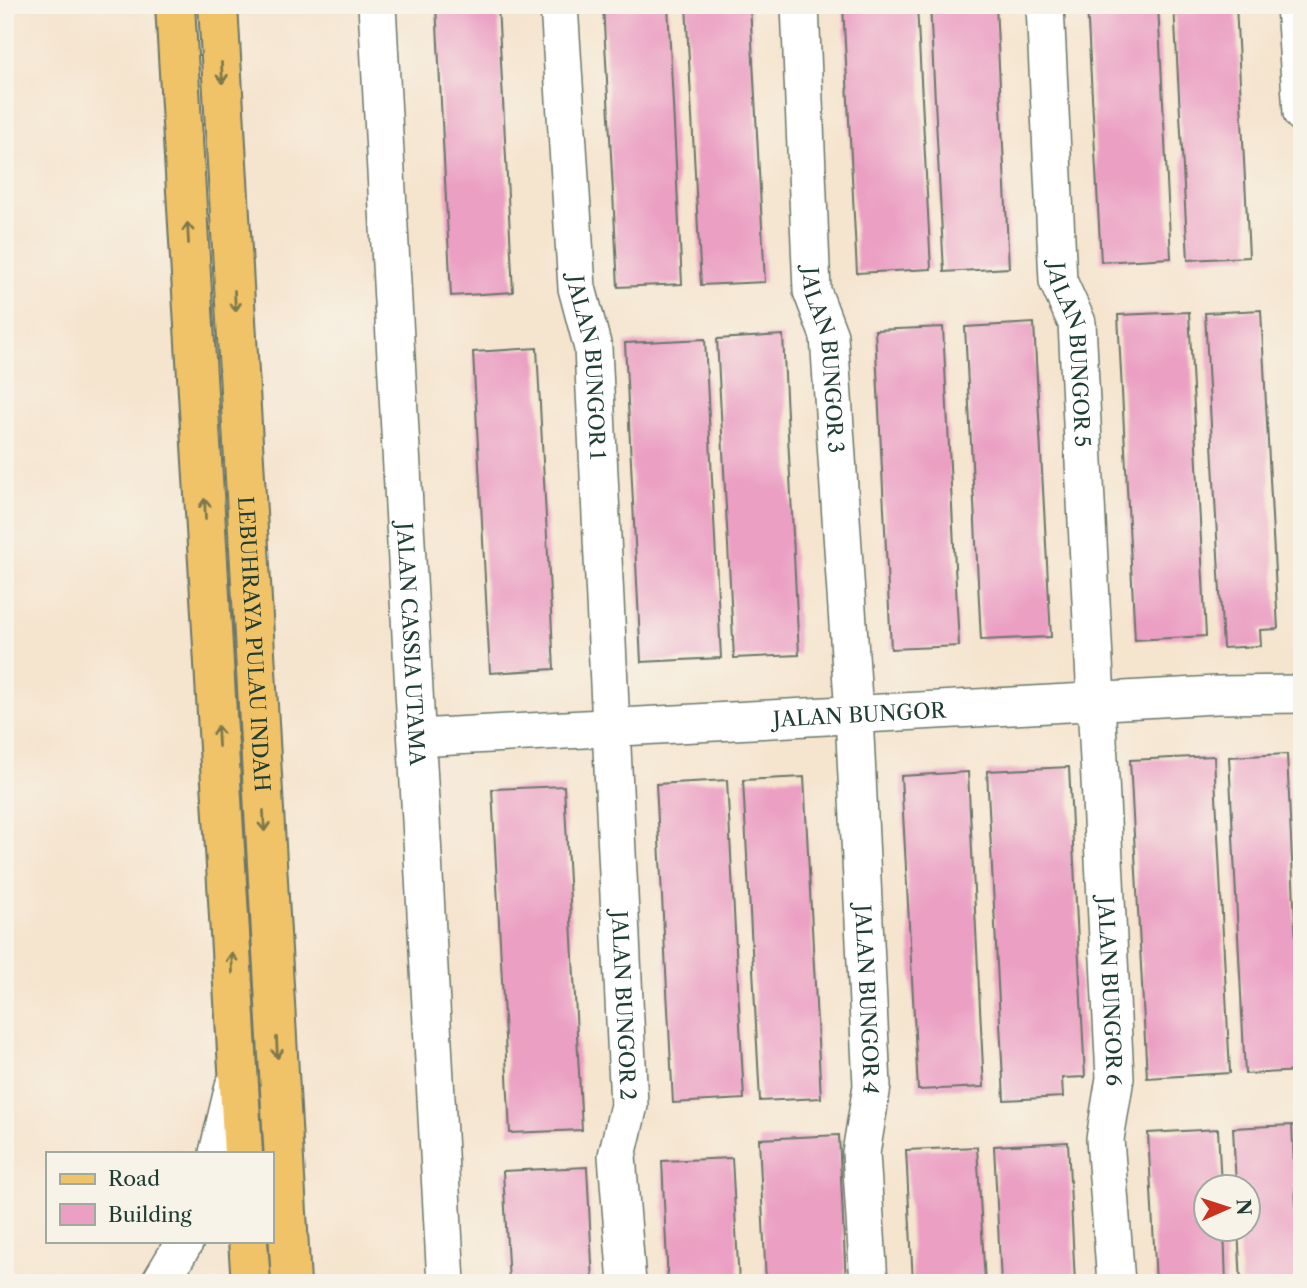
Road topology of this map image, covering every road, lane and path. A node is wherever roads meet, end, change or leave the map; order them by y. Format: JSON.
{"nodes":[{"id":1,"x":175,"y":5,"type":"edge"},
{"id":2,"x":218,"y":5,"type":"edge"},
{"id":3,"x":377,"y":5,"type":"edge"},
{"id":4,"x":559,"y":5,"type":"edge"},
{"id":5,"x":800,"y":5,"type":"edge"},
{"id":6,"x":1045,"y":5,"type":"edge"},
{"id":7,"x":1295,"y":5,"type":"edge"},
{"id":8,"x":1302,"y":113,"type":"edge"},
{"id":9,"x":1302,"y":694,"type":"edge"},
{"id":10,"x":1097,"y":701,"type":"junction"},
{"id":11,"x":854,"y":716,"type":"junction"},
{"id":12,"x":612,"y":729,"type":"junction"},
{"id":13,"x":417,"y":738,"type":"junction"},
{"id":14,"x":238,"y":1069,"type":"junction"},
{"id":15,"x":218,"y":1152,"type":"edge"},
{"id":16,"x":243,"y":1152,"type":"edge"},
{"id":17,"x":184,"y":1242,"type":"edge"},
{"id":18,"x":248,"y":1242,"type":"edge"},
{"id":19,"x":160,"y":1283,"type":"edge"},
{"id":20,"x":251,"y":1283,"type":"edge"},
{"id":21,"x":290,"y":1283,"type":"edge"},
{"id":22,"x":446,"y":1283,"type":"edge"},
{"id":23,"x":627,"y":1283,"type":"edge"},
{"id":24,"x":869,"y":1283,"type":"edge"},
{"id":25,"x":1116,"y":1283,"type":"edge"}],
"edges":[{"from":14,"to":1,"type":"main road","name":"LEBUHRAYA PULAU INDAH","one_way":true},
{"from":2,"to":21,"type":"main road","name":"LEBUHRAYA PULAU INDAH","one_way":true},
{"from":3,"to":13,"type":"street","name":"JALAN CASSIA UTAMA"},
{"from":4,"to":12,"type":"street","name":"JALAN BUNGOR 1"},
{"from":5,"to":11,"type":"street","name":"JALAN BUNGOR 3"},
{"from":6,"to":10,"type":"street","name":"JALAN BUNGOR 5"},
{"from":7,"to":8,"type":"street"},
{"from":9,"to":10,"type":"street","name":"JALAN BUNGOR"},
{"from":10,"to":11,"type":"street","name":"JALAN BUNGOR"},
{"from":10,"to":25,"type":"street","name":"JALAN BUNGOR 6"},
{"from":11,"to":12,"type":"street","name":"JALAN BUNGOR"},
{"from":11,"to":24,"type":"street","name":"JALAN BUNGOR 4"},
{"from":12,"to":13,"type":"street","name":"JALAN BUNGOR"},
{"from":12,"to":23,"type":"street","name":"JALAN BUNGOR 2"},
{"from":13,"to":22,"type":"street","name":"JALAN CASSIA UTAMA"},
{"from":14,"to":15,"type":"street"},
{"from":14,"to":16,"type":"main road","name":"LEBUHRAYA PULAU INDAH"},
{"from":17,"to":19,"type":"street"},
{"from":18,"to":20,"type":"main road"}]}
